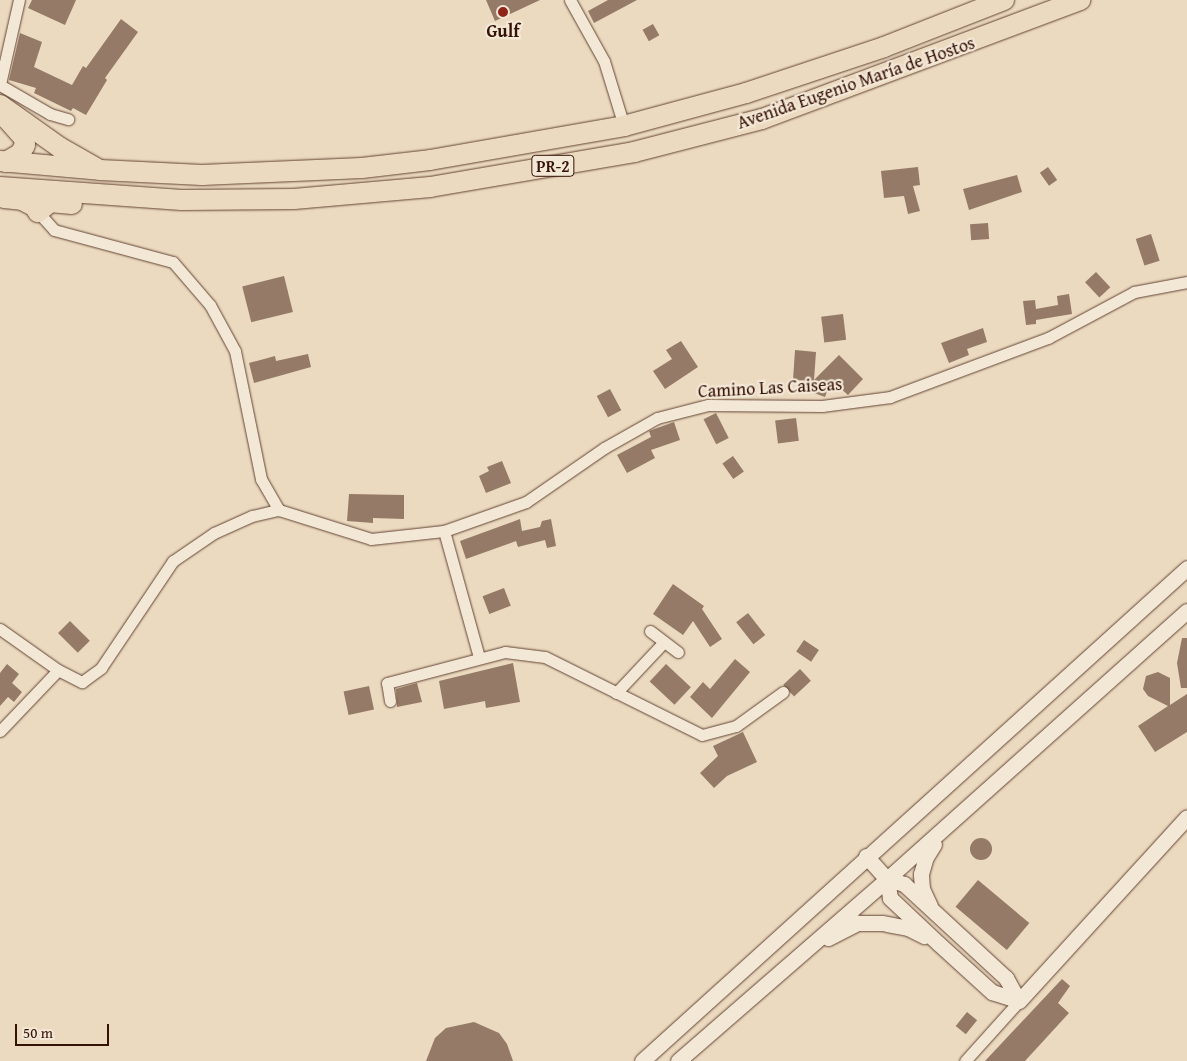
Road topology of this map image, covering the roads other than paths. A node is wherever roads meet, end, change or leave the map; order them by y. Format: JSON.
{"nodes":[{"id":1,"x":19,"y":0,"type":"edge"},
{"id":2,"x":570,"y":0,"type":"edge"},
{"id":3,"x":1004,"y":0,"type":"edge"},
{"id":4,"x":1081,"y":0,"type":"edge"},
{"id":5,"x":0,"y":84,"type":"edge"},
{"id":6,"x":0,"y":105,"type":"edge"},
{"id":7,"x":0,"y":110,"type":"edge"},
{"id":8,"x":68,"y":120,"type":"dead end"},
{"id":9,"x":624,"y":126,"type":"junction"},
{"id":10,"x":3,"y":161,"type":"edge"},
{"id":11,"x":100,"y":170,"type":"junction"},
{"id":12,"x":0,"y":187,"type":"edge"},
{"id":13,"x":0,"y":197,"type":"edge"},
{"id":14,"x":131,"y":197,"type":"junction"},
{"id":15,"x":38,"y":212,"type":"junction"},
{"id":16,"x":1187,"y":282,"type":"edge"},
{"id":17,"x":279,"y":510,"type":"junction"},
{"id":18,"x":444,"y":531,"type":"junction"},
{"id":19,"x":1187,"y":568,"type":"edge"},
{"id":20,"x":1187,"y":611,"type":"edge"},
{"id":21,"x":0,"y":629,"type":"edge"},
{"id":22,"x":650,"y":631,"type":"dead end"},
{"id":23,"x":663,"y":643,"type":"junction"},
{"id":24,"x":678,"y":652,"type":"dead end"},
{"id":25,"x":479,"y":658,"type":"junction"},
{"id":26,"x":58,"y":670,"type":"junction"},
{"id":27,"x":783,"y":692,"type":"dead end"},
{"id":28,"x":616,"y":693,"type":"junction"},
{"id":29,"x":390,"y":701,"type":"dead end"},
{"id":30,"x":0,"y":731,"type":"edge"},
{"id":31,"x":1187,"y":817,"type":"edge"},
{"id":32,"x":945,"y":827,"type":"junction"},
{"id":33,"x":866,"y":856,"type":"junction"},
{"id":34,"x":887,"y":879,"type":"junction"},
{"id":35,"x":933,"y":912,"type":"junction"},
{"id":36,"x":939,"y":944,"type":"junction"},
{"id":37,"x":810,"y":946,"type":"junction"},
{"id":38,"x":1019,"y":1002,"type":"junction"},
{"id":39,"x":642,"y":1061,"type":"edge"},
{"id":40,"x":678,"y":1061,"type":"edge"},
{"id":41,"x":965,"y":1061,"type":"edge"}],
"edges":[{"from":1,"to":5,"type":"street"},
{"from":2,"to":9,"type":"street"},
{"from":3,"to":9,"type":"highway","name":"Avenida Eugenio María de Hostos","number":"PR-2"},
{"from":4,"to":14,"type":"highway","name":"Avenida Eugenio María de Hostos","number":"PR-2"},
{"from":5,"to":8,"type":"street"},
{"from":6,"to":11,"type":"highway"},
{"from":7,"to":10,"type":"highway"},
{"from":9,"to":11,"type":"highway","name":"Avenida Eugenio María de Hostos","number":"PR-2"},
{"from":10,"to":11,"type":"highway","name":"Avenida Eugenio María de Hostos","number":"PR-2"},
{"from":12,"to":14,"type":"highway","name":"Avenida Eugenio María de Hostos","number":"PR-2"},
{"from":13,"to":15,"type":"highway"},
{"from":14,"to":15,"type":"highway"},
{"from":15,"to":17,"type":"street"},
{"from":16,"to":18,"type":"street","name":"Camino Las Caiseas"},
{"from":17,"to":18,"type":"street","name":"Camino Las Caiseas"},
{"from":17,"to":26,"type":"street"},
{"from":18,"to":25,"type":"street"},
{"from":19,"to":33,"type":"street"},
{"from":20,"to":32,"type":"street"},
{"from":21,"to":26,"type":"street"},
{"from":22,"to":23,"type":"street"},
{"from":23,"to":24,"type":"street"},
{"from":23,"to":28,"type":"street"},
{"from":25,"to":28,"type":"street"},
{"from":25,"to":29,"type":"street"},
{"from":26,"to":30,"type":"street"},
{"from":27,"to":28,"type":"street"},
{"from":31,"to":38,"type":"street"},
{"from":32,"to":34,"type":"street"},
{"from":32,"to":35,"type":"street"},
{"from":33,"to":34,"type":"street"},
{"from":33,"to":39,"type":"street"},
{"from":34,"to":35,"type":"street"},
{"from":34,"to":36,"type":"street"},
{"from":34,"to":37,"type":"street"},
{"from":35,"to":38,"type":"street"},
{"from":36,"to":37,"type":"street"},
{"from":36,"to":38,"type":"street"},
{"from":37,"to":40,"type":"street"},
{"from":38,"to":41,"type":"street"}]}
